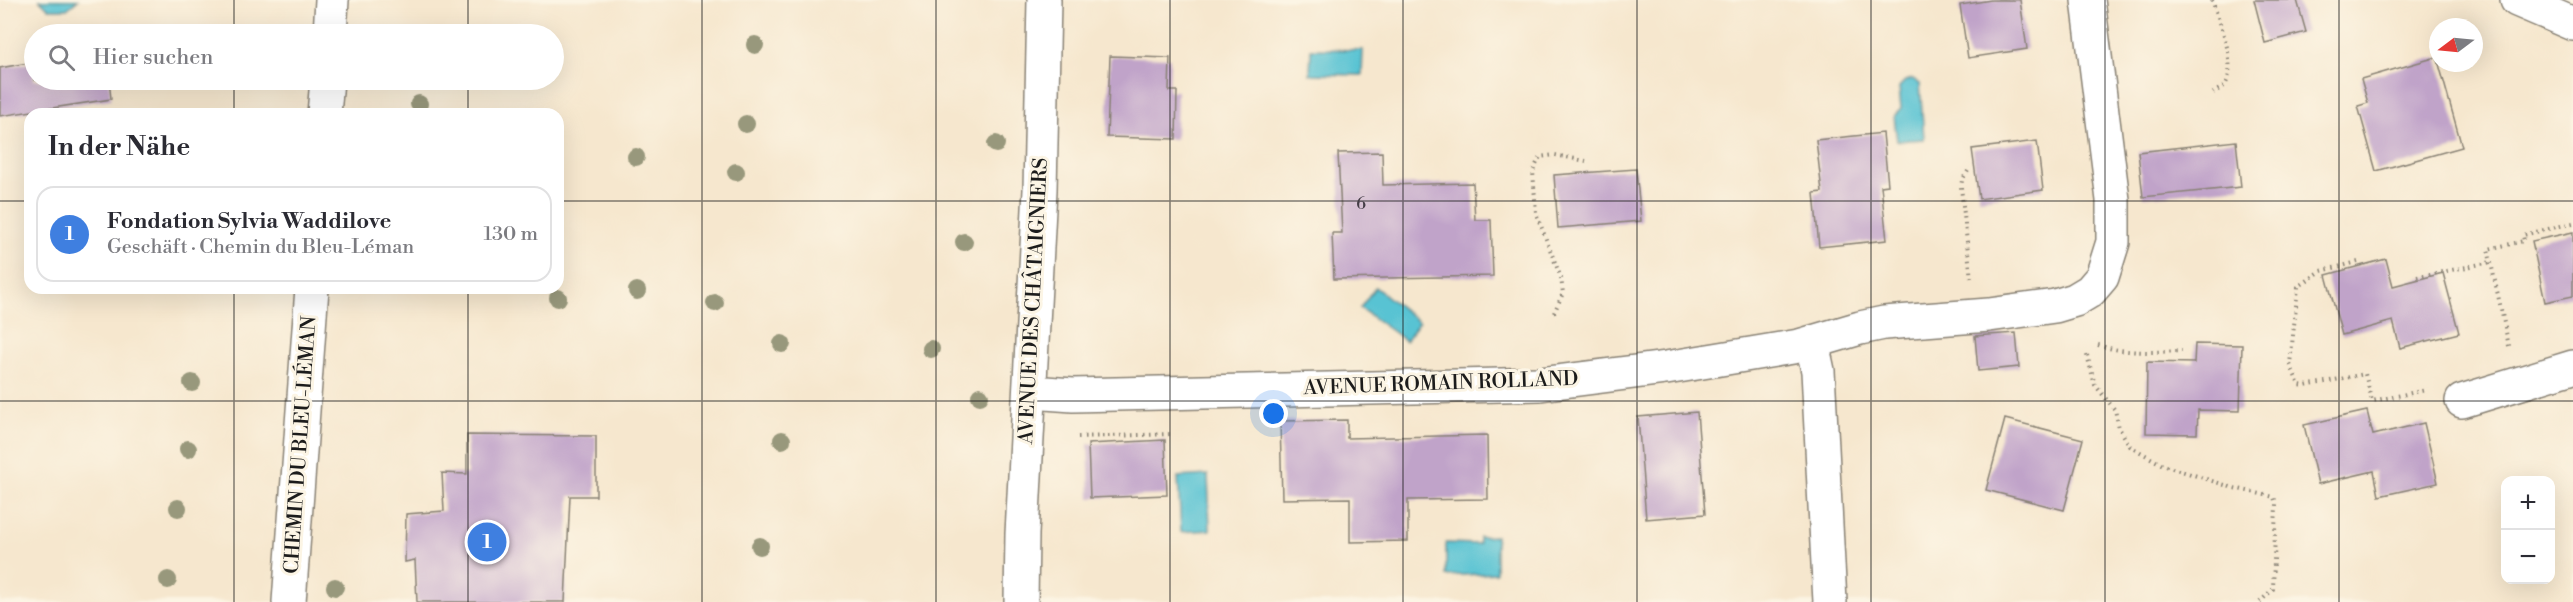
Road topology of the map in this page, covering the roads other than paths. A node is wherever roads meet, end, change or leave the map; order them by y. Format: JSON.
{"nodes":[{"id":1,"x":332,"y":0,"type":"edge"},
{"id":2,"x":1044,"y":0,"type":"edge"},
{"id":3,"x":2088,"y":0,"type":"edge"},
{"id":4,"x":2517,"y":0,"type":"edge"},
{"id":5,"x":331,"y":24,"type":"edge"},
{"id":6,"x":2573,"y":24,"type":"edge"},
{"id":7,"x":326,"y":90,"type":"edge"},
{"id":8,"x":325,"y":108,"type":"edge"},
{"id":9,"x":312,"y":294,"type":"edge"},
{"id":10,"x":1812,"y":343,"type":"junction"},
{"id":11,"x":2573,"y":367,"type":"edge"},
{"id":12,"x":1031,"y":392,"type":"junction"},
{"id":13,"x":2462,"y":401,"type":"road end"},
{"id":14,"x":289,"y":602,"type":"edge"},
{"id":15,"x":1021,"y":602,"type":"edge"},
{"id":16,"x":1830,"y":602,"type":"edge"}],
"edges":[{"from":1,"to":5,"type":"street"},
{"from":2,"to":12,"type":"street","name":"AVENUE DES CHÂTAIGNIERS"},
{"from":3,"to":10,"type":"street","name":"AVENUE ROMAIN ROLLAND"},
{"from":4,"to":6,"type":"street"},
{"from":7,"to":8,"type":"street"},
{"from":9,"to":14,"type":"street","name":"CHEMIN DU BLEU-LÉMAN"},
{"from":10,"to":12,"type":"street","name":"AVENUE ROMAIN ROLLAND"},
{"from":10,"to":16,"type":"street"},
{"from":11,"to":13,"type":"street"},
{"from":12,"to":15,"type":"street","name":"AVENUE DES CHÂTAIGNIERS"}]}
